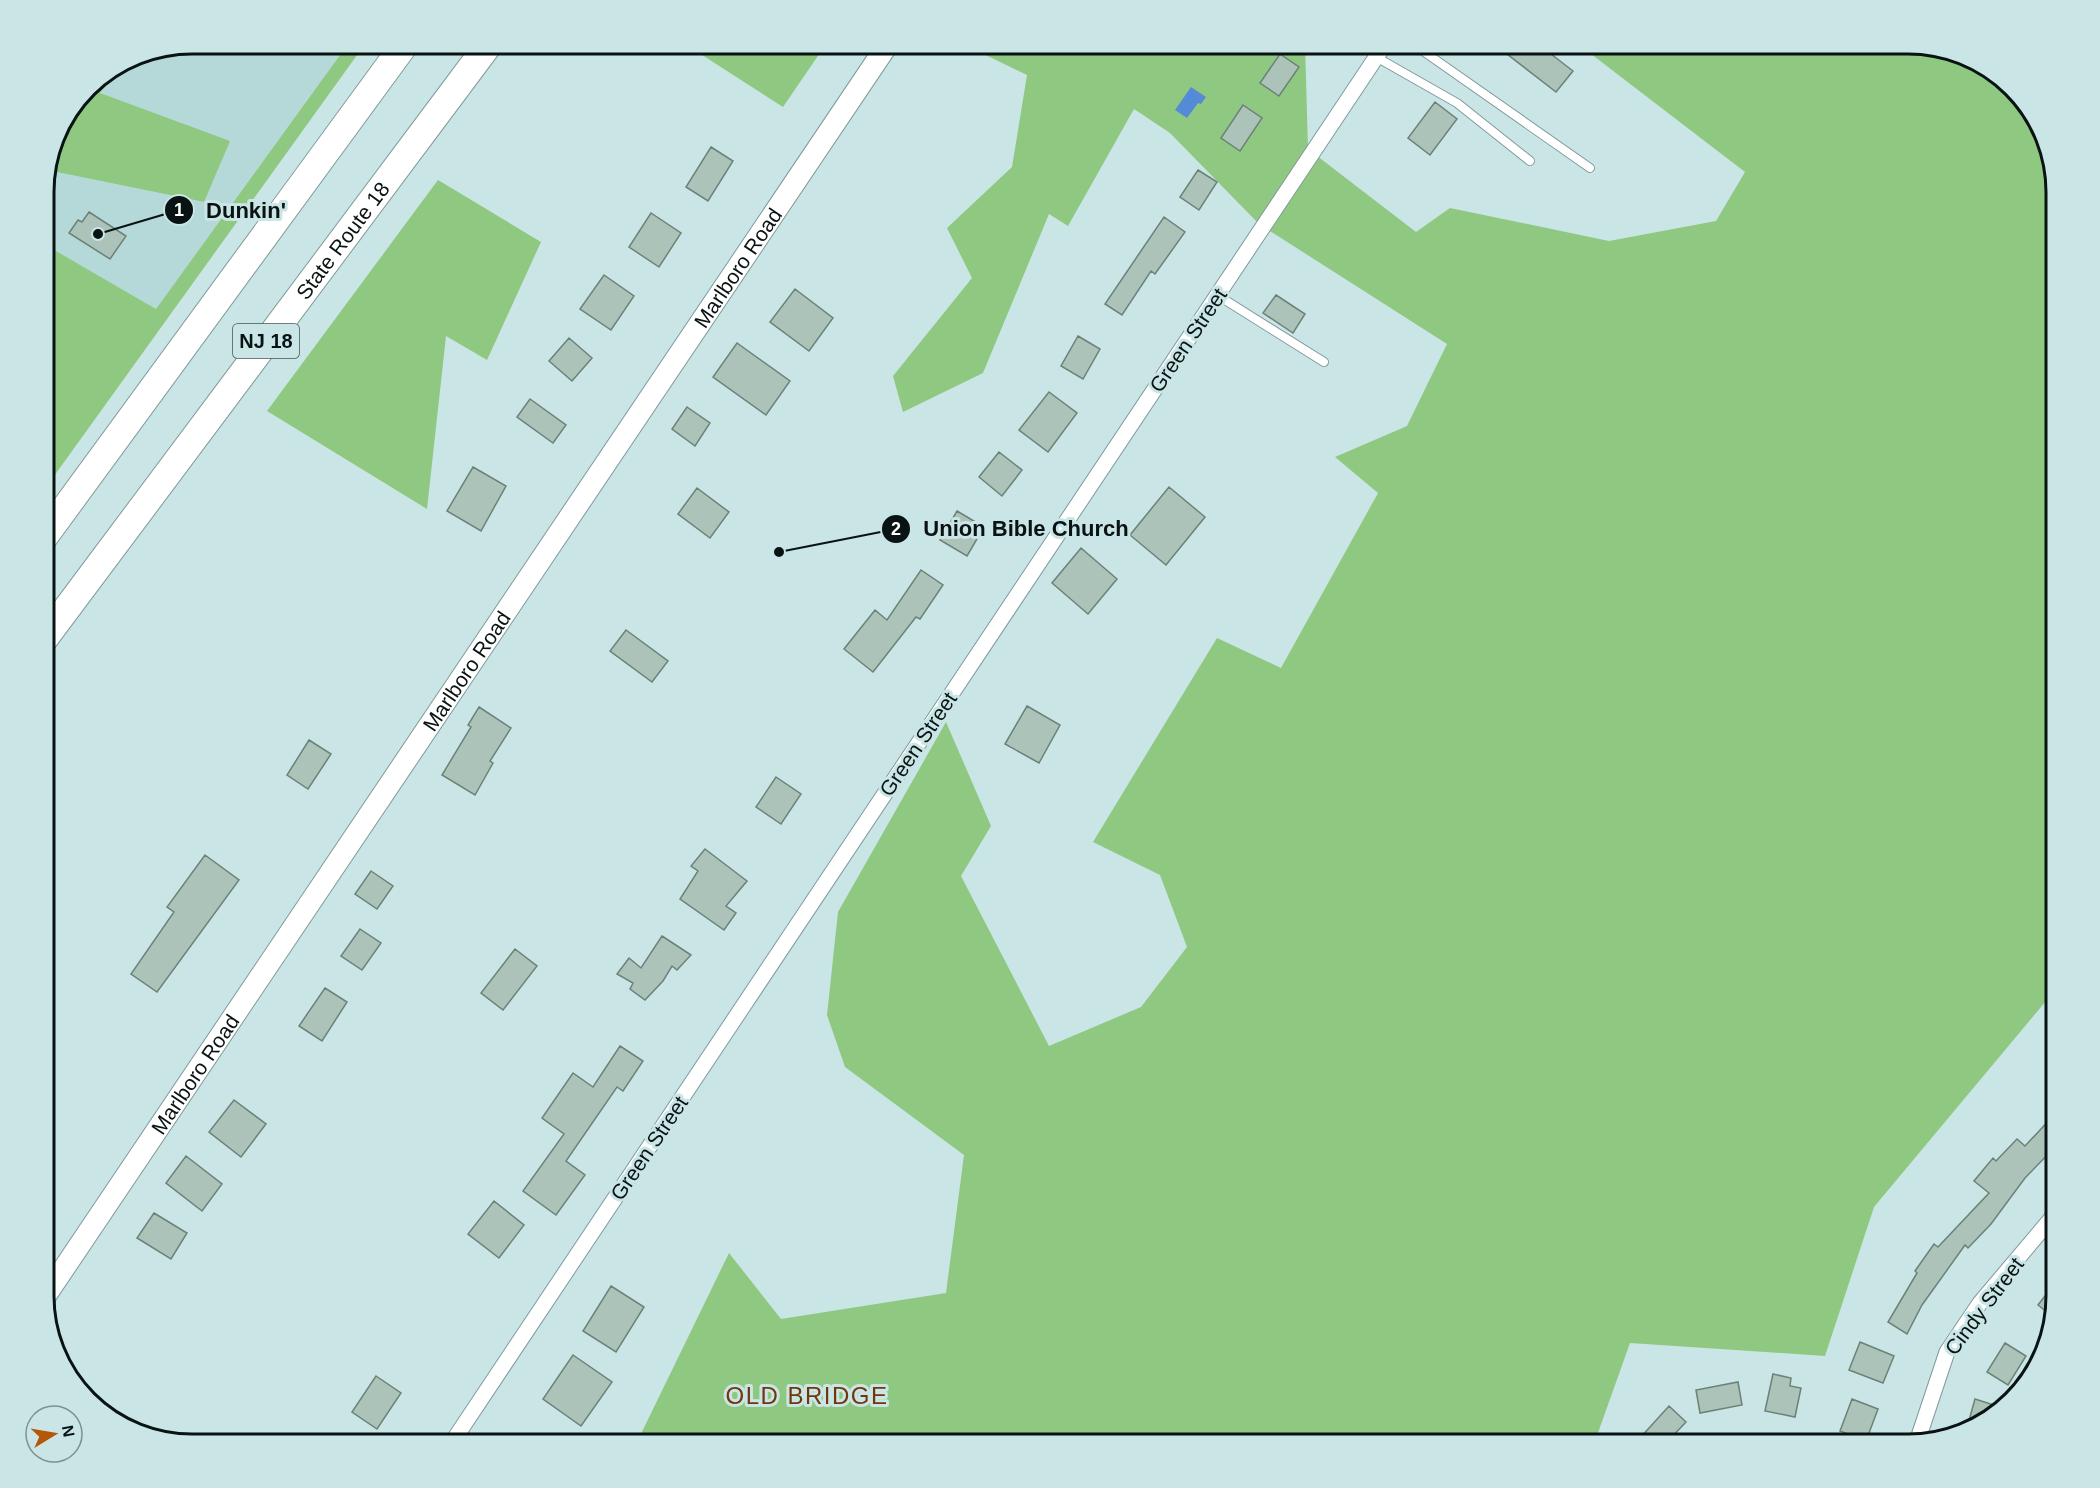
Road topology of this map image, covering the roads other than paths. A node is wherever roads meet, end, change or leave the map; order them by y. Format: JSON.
{"nodes":[{"id":1,"x":398,"y":54,"type":"edge"},
{"id":2,"x":482,"y":54,"type":"edge"},
{"id":3,"x":881,"y":54,"type":"edge"},
{"id":4,"x":1378,"y":54,"type":"edge"},
{"id":5,"x":1427,"y":54,"type":"edge"},
{"id":6,"x":1376,"y":57,"type":"junction"},
{"id":7,"x":1530,"y":161,"type":"dead end"},
{"id":8,"x":1590,"y":168,"type":"dead end"},
{"id":9,"x":1217,"y":296,"type":"junction"},
{"id":10,"x":1324,"y":362,"type":"dead end"},
{"id":11,"x":54,"y":523,"type":"edge"},
{"id":12,"x":54,"y":626,"type":"edge"},
{"id":13,"x":2046,"y":1228,"type":"edge"},
{"id":14,"x":54,"y":1283,"type":"edge"},
{"id":15,"x":1920,"y":1433,"type":"edge"},
{"id":16,"x":458,"y":1434,"type":"edge"}],
"edges":[{"from":1,"to":11,"type":"highway","number":"NJ 18"},
{"from":2,"to":12,"type":"highway","name":"State Route 18","number":"NJ 18"},
{"from":3,"to":14,"type":"street","name":"Marlboro Road"},
{"from":4,"to":6,"type":"street","name":"Green Street"},
{"from":5,"to":8,"type":"lane"},
{"from":6,"to":7,"type":"lane"},
{"from":6,"to":9,"type":"street","name":"Green Street"},
{"from":9,"to":10,"type":"lane"},
{"from":9,"to":16,"type":"street","name":"Green Street"},
{"from":13,"to":15,"type":"street","name":"Cindy Street"}]}
